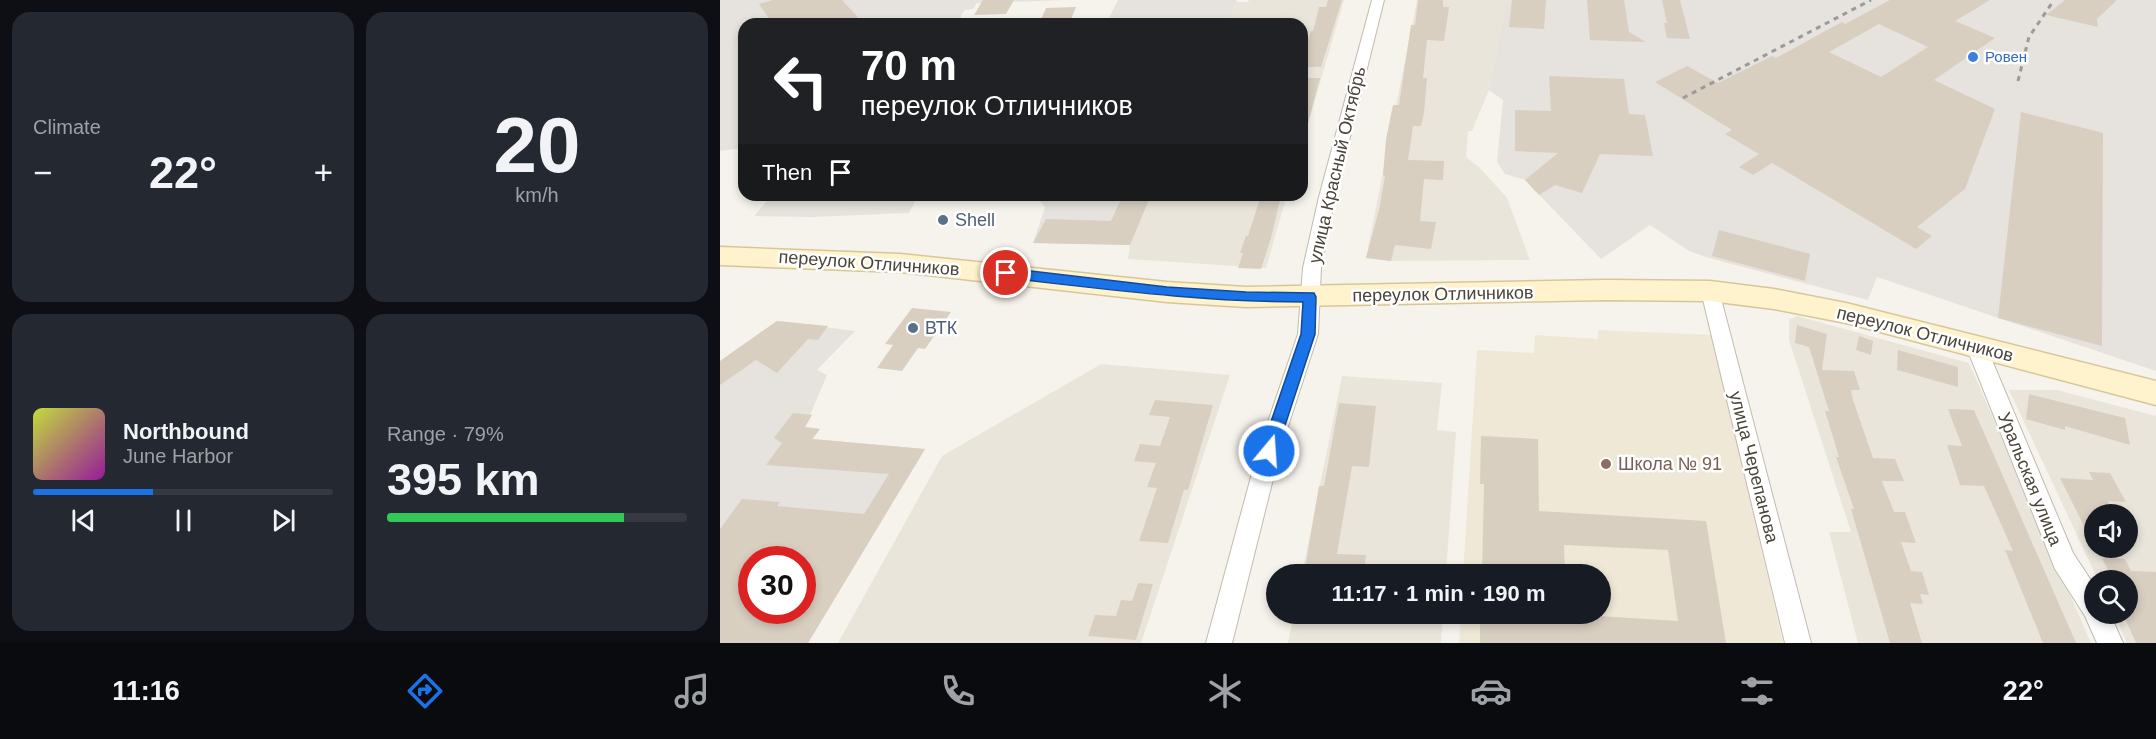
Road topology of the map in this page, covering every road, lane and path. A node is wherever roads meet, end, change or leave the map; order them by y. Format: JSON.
{"nodes":[{"id":1,"x":1378,"y":0,"type":"edge"},
{"id":2,"x":720,"y":256,"type":"edge"},
{"id":3,"x":1710,"y":291,"type":"junction"},
{"id":4,"x":1310,"y":297,"type":"junction"},
{"id":5,"x":1976,"y":346,"type":"junction"},
{"id":6,"x":2156,"y":393,"type":"edge"},
{"id":7,"x":2084,"y":592,"type":"edge"},
{"id":8,"x":2101,"y":624,"type":"edge"},
{"id":9,"x":1219,"y":643,"type":"edge"},
{"id":10,"x":1798,"y":643,"type":"edge"},
{"id":11,"x":2110,"y":643,"type":"edge"}],
"edges":[{"from":1,"to":4,"type":"street","name":"улица Красный Октябрь"},
{"from":2,"to":4,"type":"main road","name":"переулок Отличников"},
{"from":3,"to":4,"type":"main road","name":"переулок Отличников"},
{"from":3,"to":5,"type":"main road","name":"переулок Отличников"},
{"from":3,"to":10,"type":"street","name":"улица Черепанова"},
{"from":4,"to":9,"type":"street","name":"улица Красный Октябрь"},
{"from":5,"to":6,"type":"main road","name":"переулок Отличников"},
{"from":5,"to":7,"type":"street","name":"Уральская улица"},
{"from":8,"to":11,"type":"street"}]}
